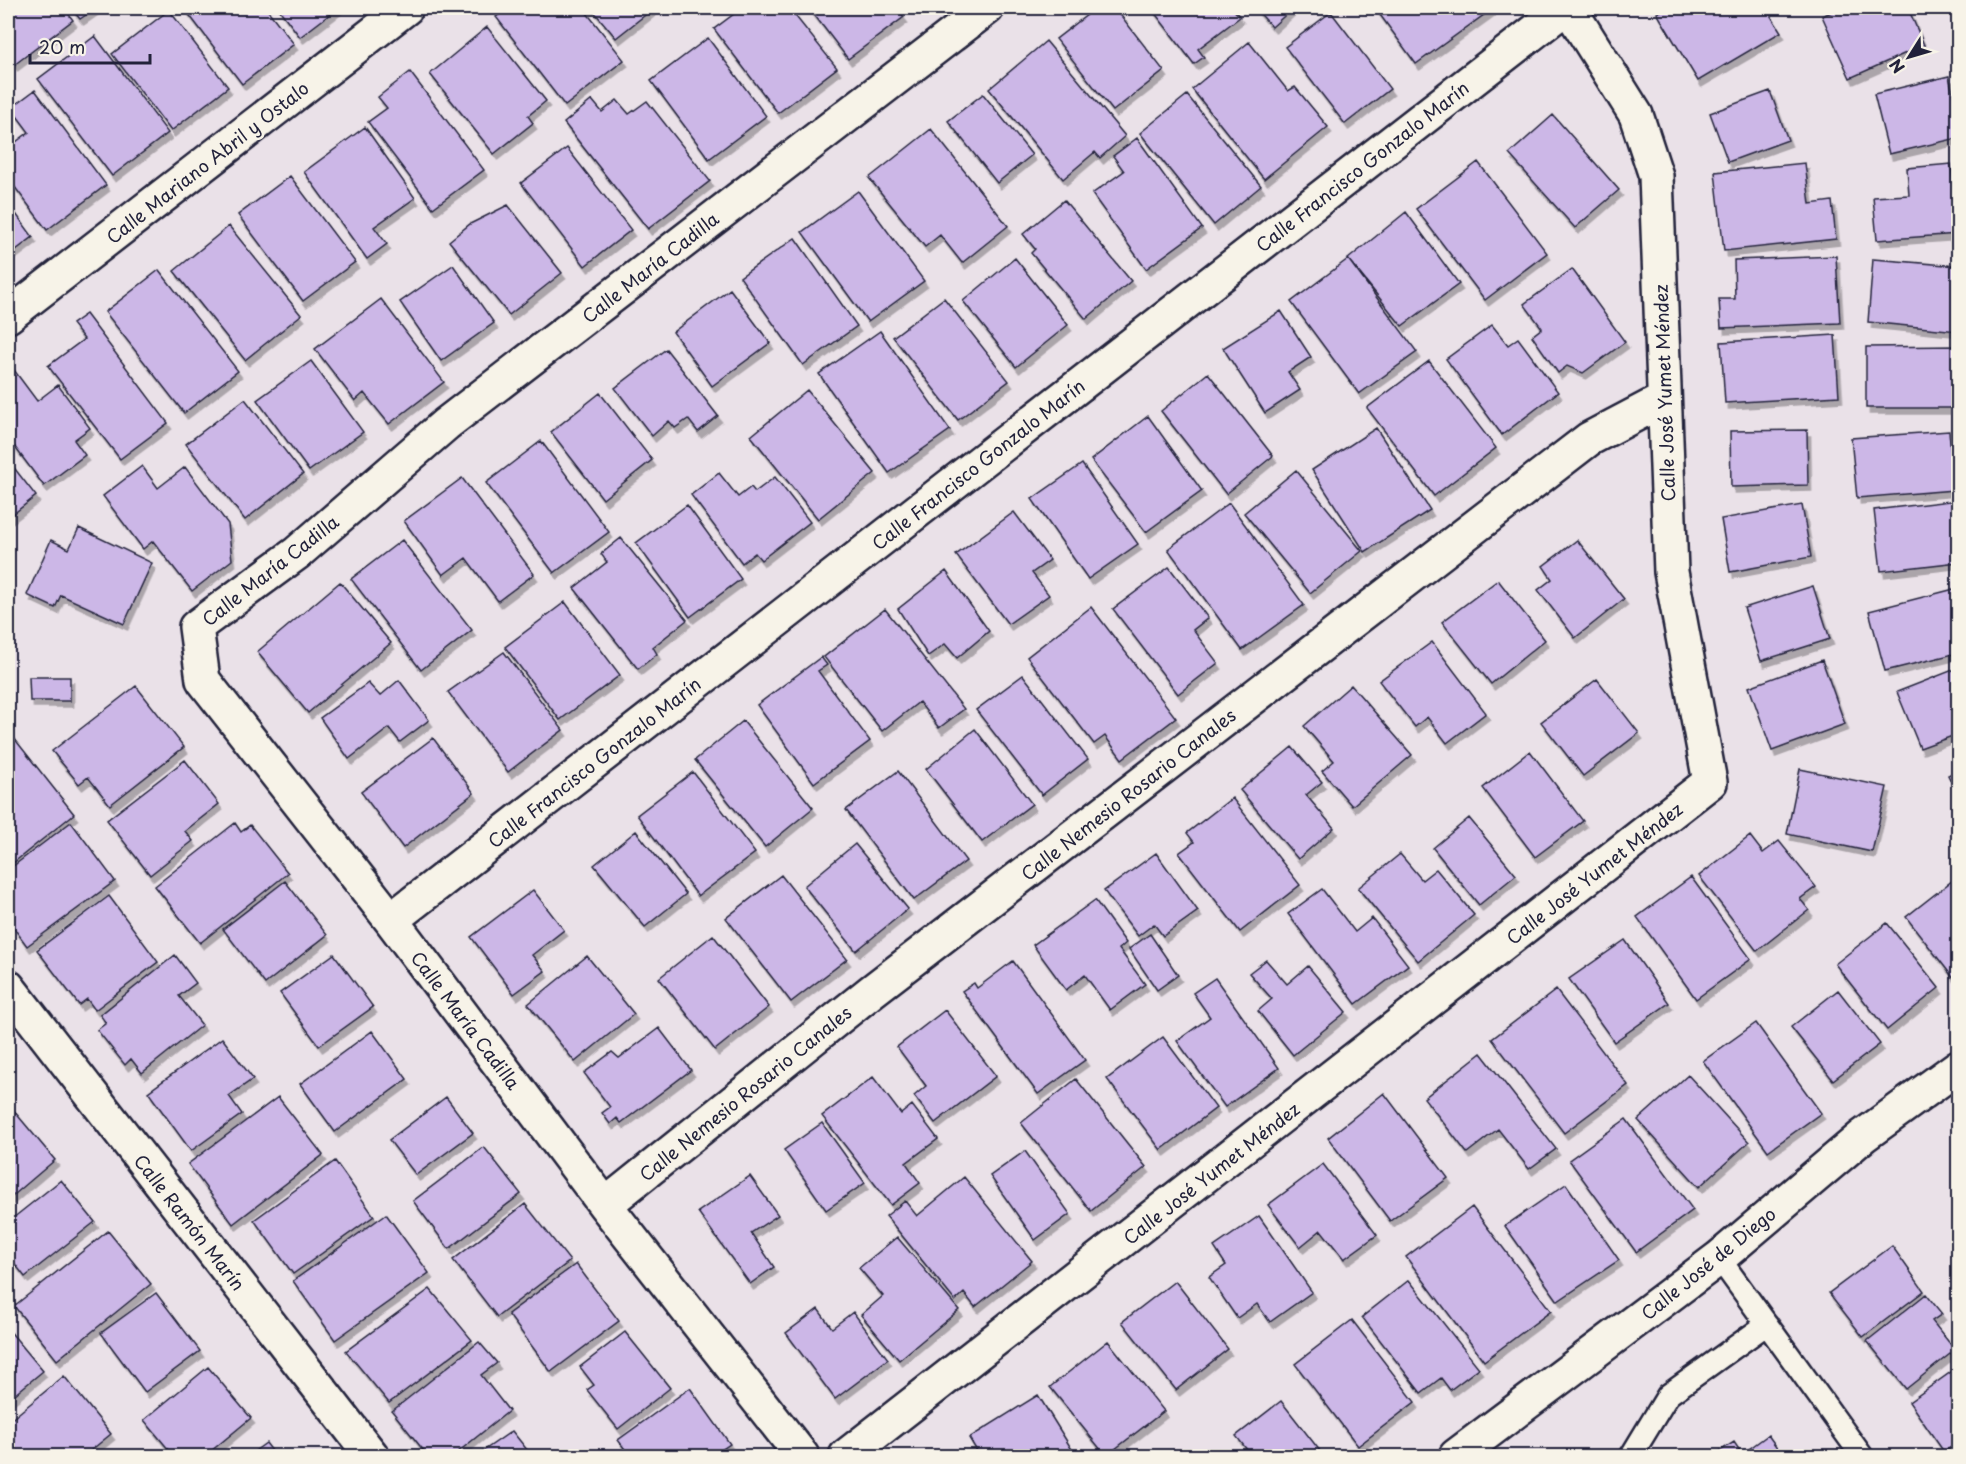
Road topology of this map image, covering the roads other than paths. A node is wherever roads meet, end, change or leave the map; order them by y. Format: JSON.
{"nodes":[{"id":1,"x":406,"y":8,"type":"edge"},
{"id":2,"x":987,"y":8,"type":"edge"},
{"id":3,"x":1567,"y":8,"type":"edge"},
{"id":4,"x":8,"y":316,"type":"edge"},
{"id":5,"x":1663,"y":399,"type":"junction"},
{"id":6,"x":391,"y":920,"type":"junction"},
{"id":7,"x":8,"y":987,"type":"edge"},
{"id":8,"x":1959,"y":1067,"type":"edge"},
{"id":9,"x":604,"y":1205,"type":"junction"},
{"id":10,"x":1719,"y":1258,"type":"junction"},
{"id":11,"x":1767,"y":1324,"type":"junction"},
{"id":12,"x":372,"y":1456,"type":"edge"},
{"id":13,"x":802,"y":1456,"type":"edge"},
{"id":14,"x":846,"y":1456,"type":"edge"},
{"id":15,"x":1456,"y":1456,"type":"edge"},
{"id":16,"x":1631,"y":1456,"type":"edge"},
{"id":17,"x":1862,"y":1456,"type":"edge"}],
"edges":[{"from":1,"to":4,"type":"street","name":"Calle Mariano Abril y Ostalo"},
{"from":2,"to":6,"type":"street","name":"Calle María Cadilla"},
{"from":3,"to":5,"type":"street","name":"Calle José Yumet Méndez"},
{"from":3,"to":6,"type":"street","name":"Calle Francisco Gonzalo Marín"},
{"from":5,"to":9,"type":"street","name":"Calle Nemesio Rosario Canales"},
{"from":5,"to":14,"type":"street","name":"Calle José Yumet Méndez"},
{"from":6,"to":9,"type":"street","name":"Calle María Cadilla"},
{"from":7,"to":12,"type":"street","name":"Calle Ramón Marín"},
{"from":8,"to":10,"type":"street","name":"Calle José de Diego"},
{"from":9,"to":13,"type":"street","name":"Calle María Cadilla"},
{"from":10,"to":11,"type":"lane"},
{"from":10,"to":15,"type":"street","name":"Calle José de Diego"},
{"from":11,"to":16,"type":"lane"},
{"from":11,"to":17,"type":"lane"}]}
